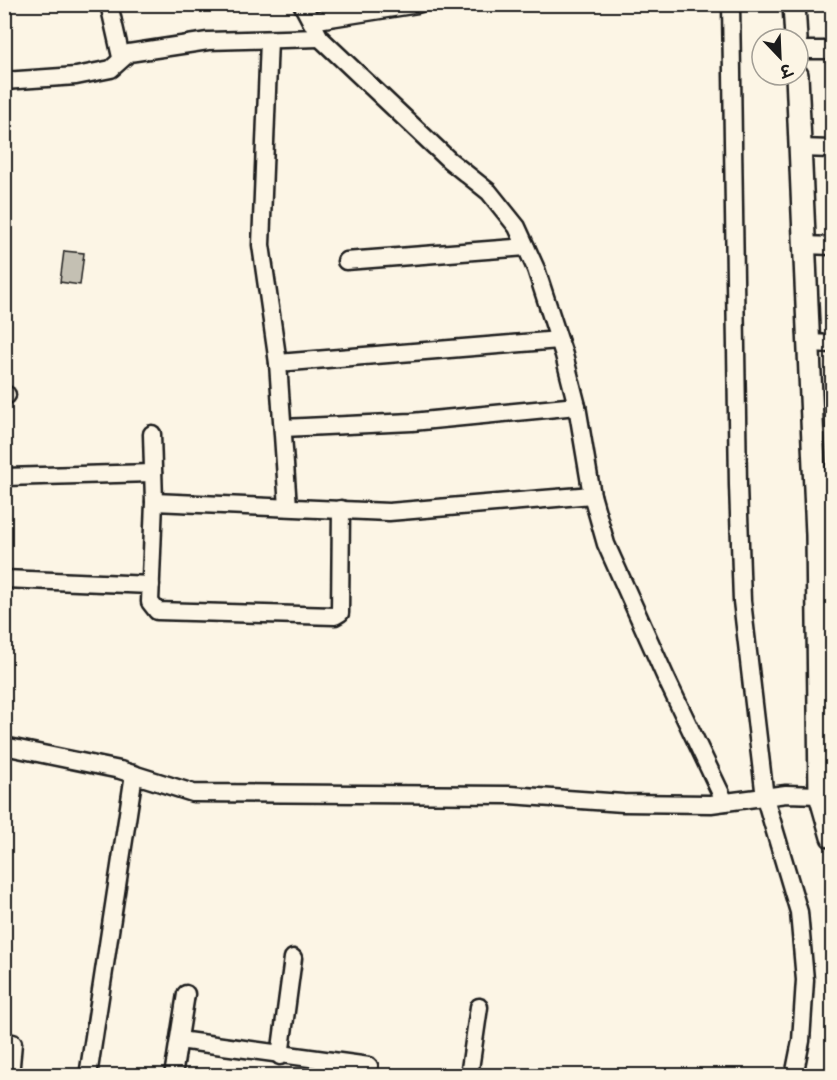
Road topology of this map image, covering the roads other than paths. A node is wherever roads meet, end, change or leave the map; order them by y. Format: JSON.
{"nodes":[{"id":1,"x":109,"y":4,"type":"edge"},
{"id":2,"x":302,"y":4,"type":"edge"},
{"id":3,"x":418,"y":4,"type":"edge"},
{"id":4,"x":731,"y":4,"type":"edge"},
{"id":5,"x":794,"y":4,"type":"edge"},
{"id":6,"x":311,"y":21,"type":"junction"},
{"id":7,"x":795,"y":27,"type":"edge"},
{"id":8,"x":320,"y":38,"type":"junction"},
{"id":9,"x":269,"y":40,"type":"junction"},
{"id":10,"x":810,"y":50,"type":"edge"},
{"id":11,"x":832,"y":50,"type":"edge"},
{"id":12,"x":121,"y":57,"type":"junction"},
{"id":13,"x":4,"y":81,"type":"edge"},
{"id":14,"x":798,"y":87,"type":"edge"},
{"id":15,"x":801,"y":148,"type":"junction"},
{"id":16,"x":832,"y":149,"type":"edge"},
{"id":17,"x":805,"y":245,"type":"junction"},
{"id":18,"x":832,"y":246,"type":"edge"},
{"id":19,"x":526,"y":247,"type":"junction"},
{"id":20,"x":346,"y":261,"type":"dead end"},
{"id":21,"x":560,"y":340,"type":"junction"},
{"id":22,"x":809,"y":343,"type":"junction"},
{"id":23,"x":832,"y":344,"type":"edge"},
{"id":24,"x":278,"y":363,"type":"junction"},
{"id":25,"x":577,"y":406,"type":"junction"},
{"id":26,"x":283,"y":428,"type":"junction"},
{"id":27,"x":152,"y":434,"type":"dead end"},
{"id":28,"x":153,"y":473,"type":"junction"},
{"id":29,"x":4,"y":477,"type":"edge"},
{"id":30,"x":592,"y":495,"type":"junction"},
{"id":31,"x":154,"y":502,"type":"junction"},
{"id":32,"x":288,"y":507,"type":"junction"},
{"id":33,"x":341,"y":509,"type":"junction"},
{"id":34,"x":824,"y":512,"type":"edge"},
{"id":35,"x":4,"y":579,"type":"edge"},
{"id":36,"x":151,"y":585,"type":"junction"},
{"id":37,"x":4,"y":746,"type":"edge"},
{"id":38,"x":134,"y":774,"type":"junction"},
{"id":39,"x":824,"y":791,"type":"edge"},
{"id":40,"x":765,"y":798,"type":"junction"},
{"id":41,"x":725,"y":802,"type":"junction"},
{"id":42,"x":832,"y":837,"type":"edge"},
{"id":43,"x":292,"y":958,"type":"dead end"},
{"id":44,"x":186,"y":994,"type":"dead end"},
{"id":45,"x":479,"y":1007,"type":"dead end"},
{"id":46,"x":178,"y":1040,"type":"junction"},
{"id":47,"x":13,"y":1042,"type":"dead end"},
{"id":48,"x":280,"y":1056,"type":"junction"},
{"id":49,"x":369,"y":1066,"type":"dead end"},
{"id":50,"x":10,"y":1076,"type":"edge"},
{"id":51,"x":88,"y":1076,"type":"edge"},
{"id":52,"x":173,"y":1076,"type":"edge"},
{"id":53,"x":469,"y":1076,"type":"edge"},
{"id":54,"x":794,"y":1076,"type":"edge"}],
"edges":[{"from":1,"to":12,"type":"street"},
{"from":2,"to":6,"type":"street"},
{"from":3,"to":6,"type":"street"},
{"from":4,"to":40,"type":"street"},
{"from":5,"to":7,"type":"street"},
{"from":6,"to":8,"type":"street"},
{"from":8,"to":9,"type":"street"},
{"from":8,"to":19,"type":"street"},
{"from":9,"to":12,"type":"street"},
{"from":9,"to":24,"type":"street"},
{"from":10,"to":11,"type":"street"},
{"from":12,"to":13,"type":"street"},
{"from":14,"to":15,"type":"street"},
{"from":15,"to":16,"type":"street"},
{"from":15,"to":17,"type":"street"},
{"from":17,"to":18,"type":"street"},
{"from":17,"to":22,"type":"street"},
{"from":19,"to":20,"type":"street"},
{"from":19,"to":21,"type":"street"},
{"from":21,"to":24,"type":"street"},
{"from":21,"to":25,"type":"street"},
{"from":22,"to":23,"type":"street"},
{"from":22,"to":34,"type":"street"},
{"from":24,"to":26,"type":"street"},
{"from":25,"to":26,"type":"street"},
{"from":25,"to":30,"type":"street"},
{"from":26,"to":32,"type":"street"},
{"from":27,"to":28,"type":"street"},
{"from":28,"to":29,"type":"street"},
{"from":28,"to":31,"type":"street"},
{"from":30,"to":33,"type":"street"},
{"from":30,"to":41,"type":"street"},
{"from":31,"to":32,"type":"street"},
{"from":31,"to":36,"type":"street"},
{"from":32,"to":33,"type":"street"},
{"from":33,"to":36,"type":"street"},
{"from":34,"to":39,"type":"street"},
{"from":35,"to":36,"type":"street"},
{"from":37,"to":38,"type":"street"},
{"from":38,"to":41,"type":"street"},
{"from":38,"to":51,"type":"street"},
{"from":39,"to":40,"type":"street"},
{"from":39,"to":42,"type":"street"},
{"from":40,"to":41,"type":"street"},
{"from":40,"to":54,"type":"street"},
{"from":43,"to":48,"type":"street"},
{"from":44,"to":46,"type":"street"},
{"from":45,"to":53,"type":"street"},
{"from":46,"to":48,"type":"street"},
{"from":46,"to":52,"type":"street"},
{"from":47,"to":50,"type":"street"},
{"from":48,"to":49,"type":"street"}]}
